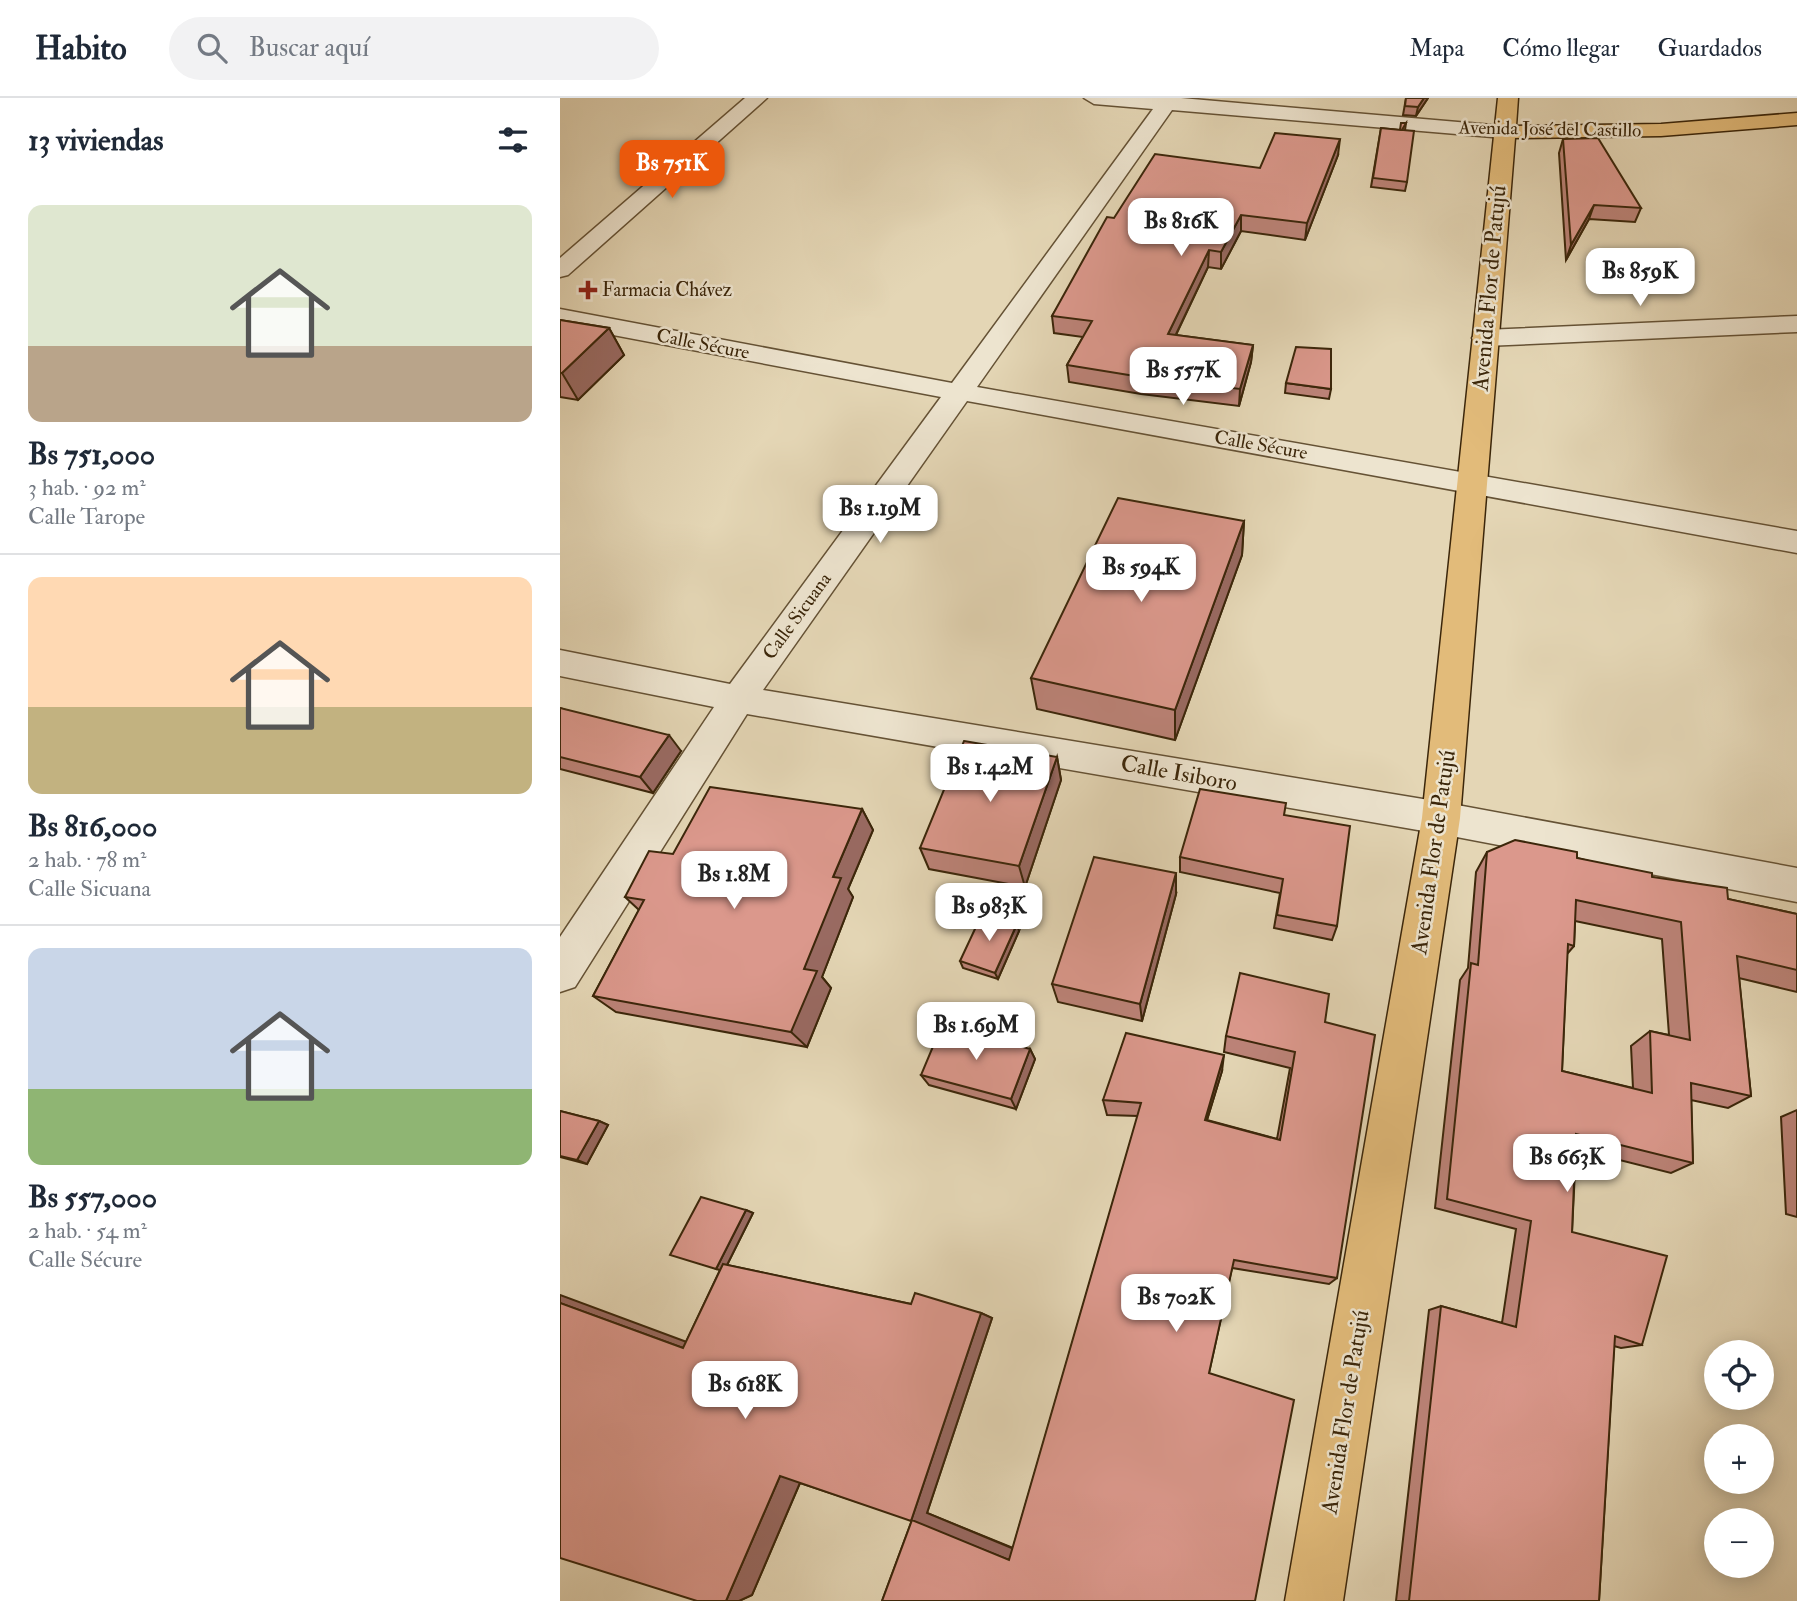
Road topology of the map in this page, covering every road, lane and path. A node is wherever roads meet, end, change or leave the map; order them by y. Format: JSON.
{"nodes":[{"id":1,"x":757,"y":98,"type":"edge"},
{"id":2,"x":1094,"y":98,"type":"edge"},
{"id":3,"x":1169,"y":101,"type":"edge"},
{"id":4,"x":1506,"y":115,"type":"edge"},
{"id":5,"x":1797,"y":119,"type":"edge"},
{"id":6,"x":560,"y":270,"type":"edge"},
{"id":7,"x":560,"y":317,"type":"edge"},
{"id":8,"x":1797,"y":324,"type":"edge"},
{"id":9,"x":1485,"y":338,"type":"junction"},
{"id":10,"x":959,"y":392,"type":"junction"},
{"id":11,"x":1472,"y":482,"type":"junction"},
{"id":12,"x":1797,"y":542,"type":"edge"},
{"id":13,"x":560,"y":663,"type":"edge"},
{"id":14,"x":738,"y":699,"type":"junction"},
{"id":15,"x":1441,"y":818,"type":"junction"},
{"id":16,"x":1797,"y":885,"type":"edge"},
{"id":17,"x":560,"y":973,"type":"edge"},
{"id":18,"x":1314,"y":1601,"type":"edge"}],
"edges":[{"from":1,"to":6,"type":"street"},
{"from":2,"to":3,"type":"street","name":"Avenida José del Castillo"},
{"from":3,"to":4,"type":"street","name":"Avenida José del Castillo"},
{"from":3,"to":10,"type":"street","name":"Calle Sicuana"},
{"from":4,"to":5,"type":"main road","name":"Avenida José del Castillo"},
{"from":4,"to":9,"type":"main road","name":"Avenida Flor de Patujú"},
{"from":7,"to":10,"type":"street","name":"Calle Sécure"},
{"from":8,"to":9,"type":"street"},
{"from":9,"to":11,"type":"main road","name":"Avenida Flor de Patujú"},
{"from":10,"to":11,"type":"street","name":"Calle Sécure"},
{"from":10,"to":14,"type":"street","name":"Calle Sicuana"},
{"from":11,"to":12,"type":"street","name":"Calle Sécure"},
{"from":11,"to":15,"type":"main road","name":"Avenida Flor de Patujú"},
{"from":13,"to":14,"type":"street","name":"Calle Isiboro"},
{"from":14,"to":15,"type":"street","name":"Calle Isiboro"},
{"from":14,"to":17,"type":"street","name":"Calle Sicuana"},
{"from":15,"to":16,"type":"street","name":"Calle Isiboro"},
{"from":15,"to":18,"type":"main road","name":"Avenida Flor de Patujú"}]}
